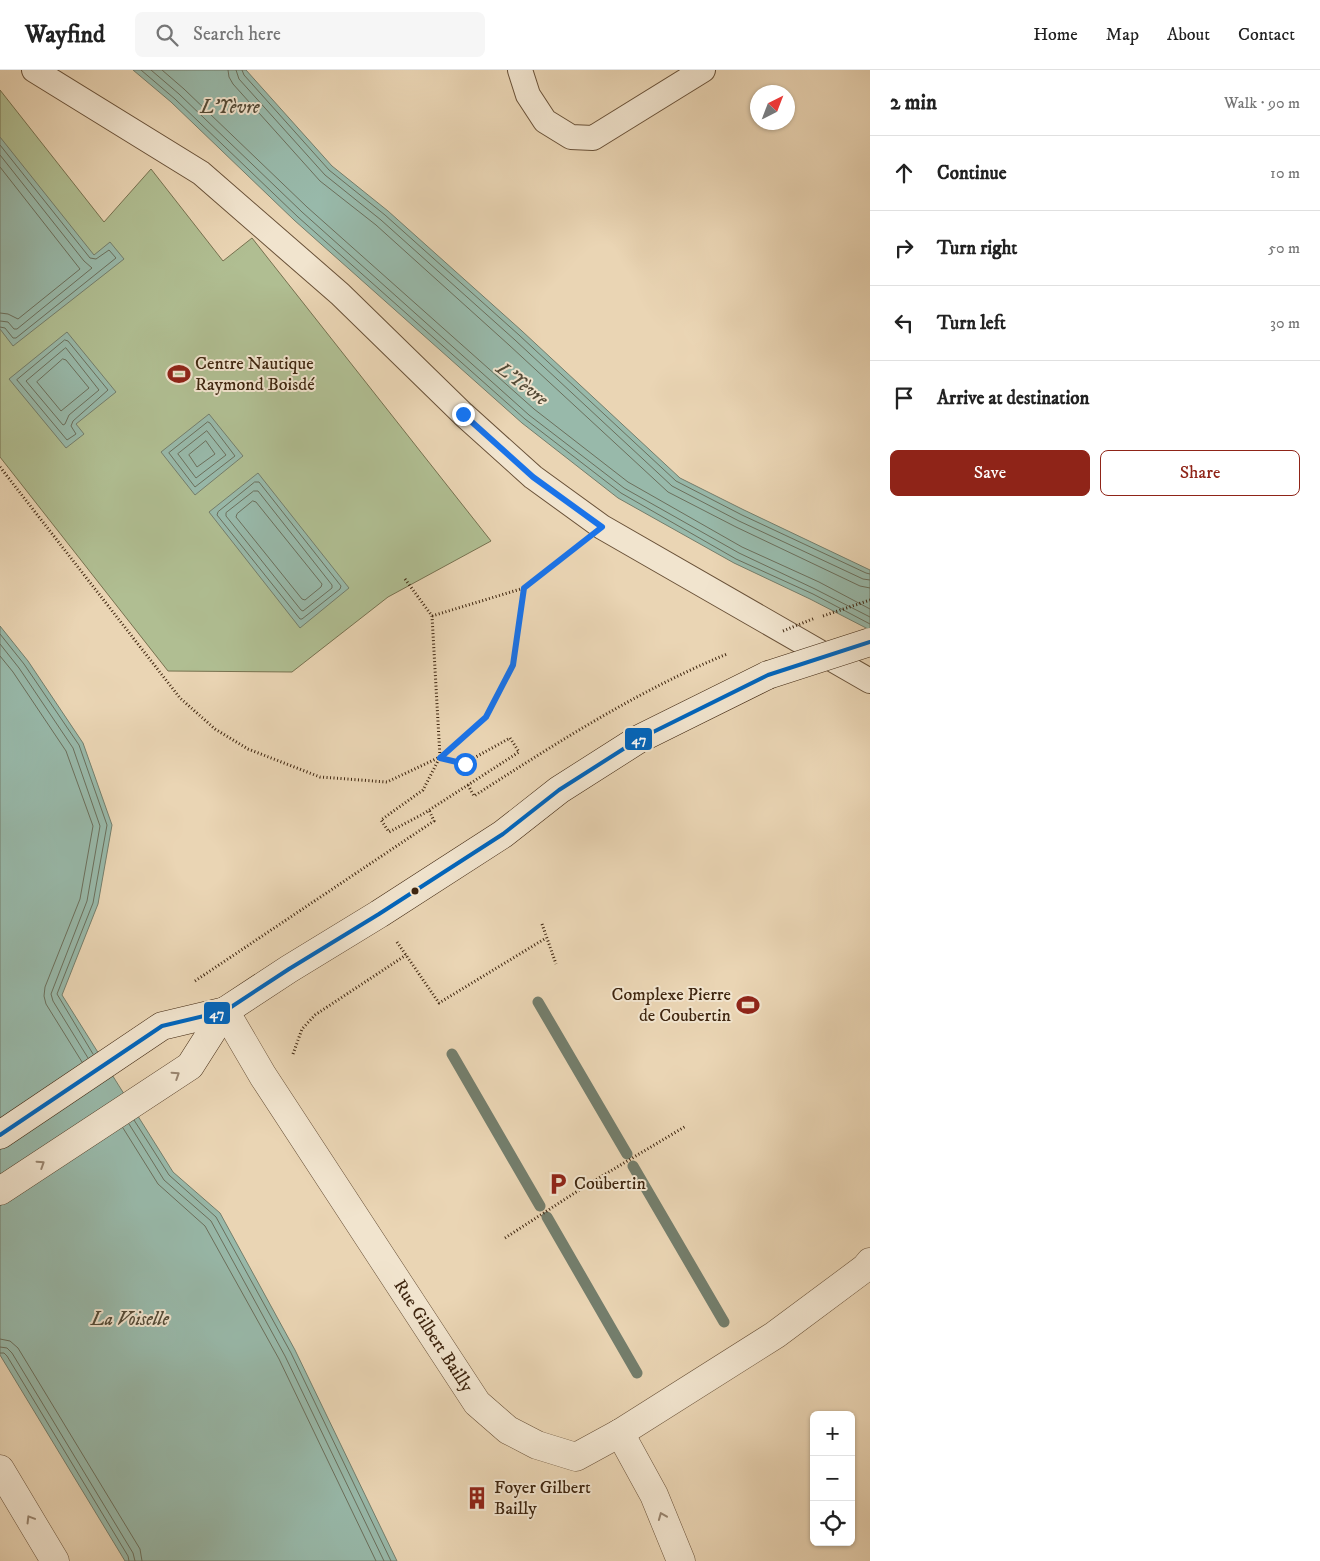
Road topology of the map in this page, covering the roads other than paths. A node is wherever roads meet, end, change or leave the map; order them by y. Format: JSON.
{"nodes":[{"id":1,"x":34,"y":70,"type":"edge"},
{"id":2,"x":520,"y":70,"type":"edge"},
{"id":3,"x":703,"y":70,"type":"edge"},
{"id":4,"x":870,"y":642,"type":"edge"},
{"id":5,"x":870,"y":681,"type":"edge"},
{"id":6,"x":225,"y":1012,"type":"junction"},
{"id":7,"x":0,"y":1135,"type":"edge"},
{"id":8,"x":0,"y":1191,"type":"edge"},
{"id":9,"x":870,"y":1262,"type":"edge"},
{"id":10,"x":620,"y":1433,"type":"junction"},
{"id":11,"x":0,"y":1469,"type":"edge"},
{"id":12,"x":56,"y":1561,"type":"edge"},
{"id":13,"x":681,"y":1561,"type":"edge"}],
"edges":[{"from":1,"to":5,"type":"lane"},
{"from":2,"to":3,"type":"lane"},
{"from":4,"to":6,"type":"main road","bridge":true},
{"from":6,"to":7,"type":"main road"},
{"from":8,"to":6,"type":"main road","one_way":true},
{"from":6,"to":10,"type":"main road","name":"Rue Gilbert Bailly"},
{"from":9,"to":10,"type":"main road"},
{"from":13,"to":10,"type":"main road","one_way":true},
{"from":12,"to":11,"type":"main road","one_way":true}]}
